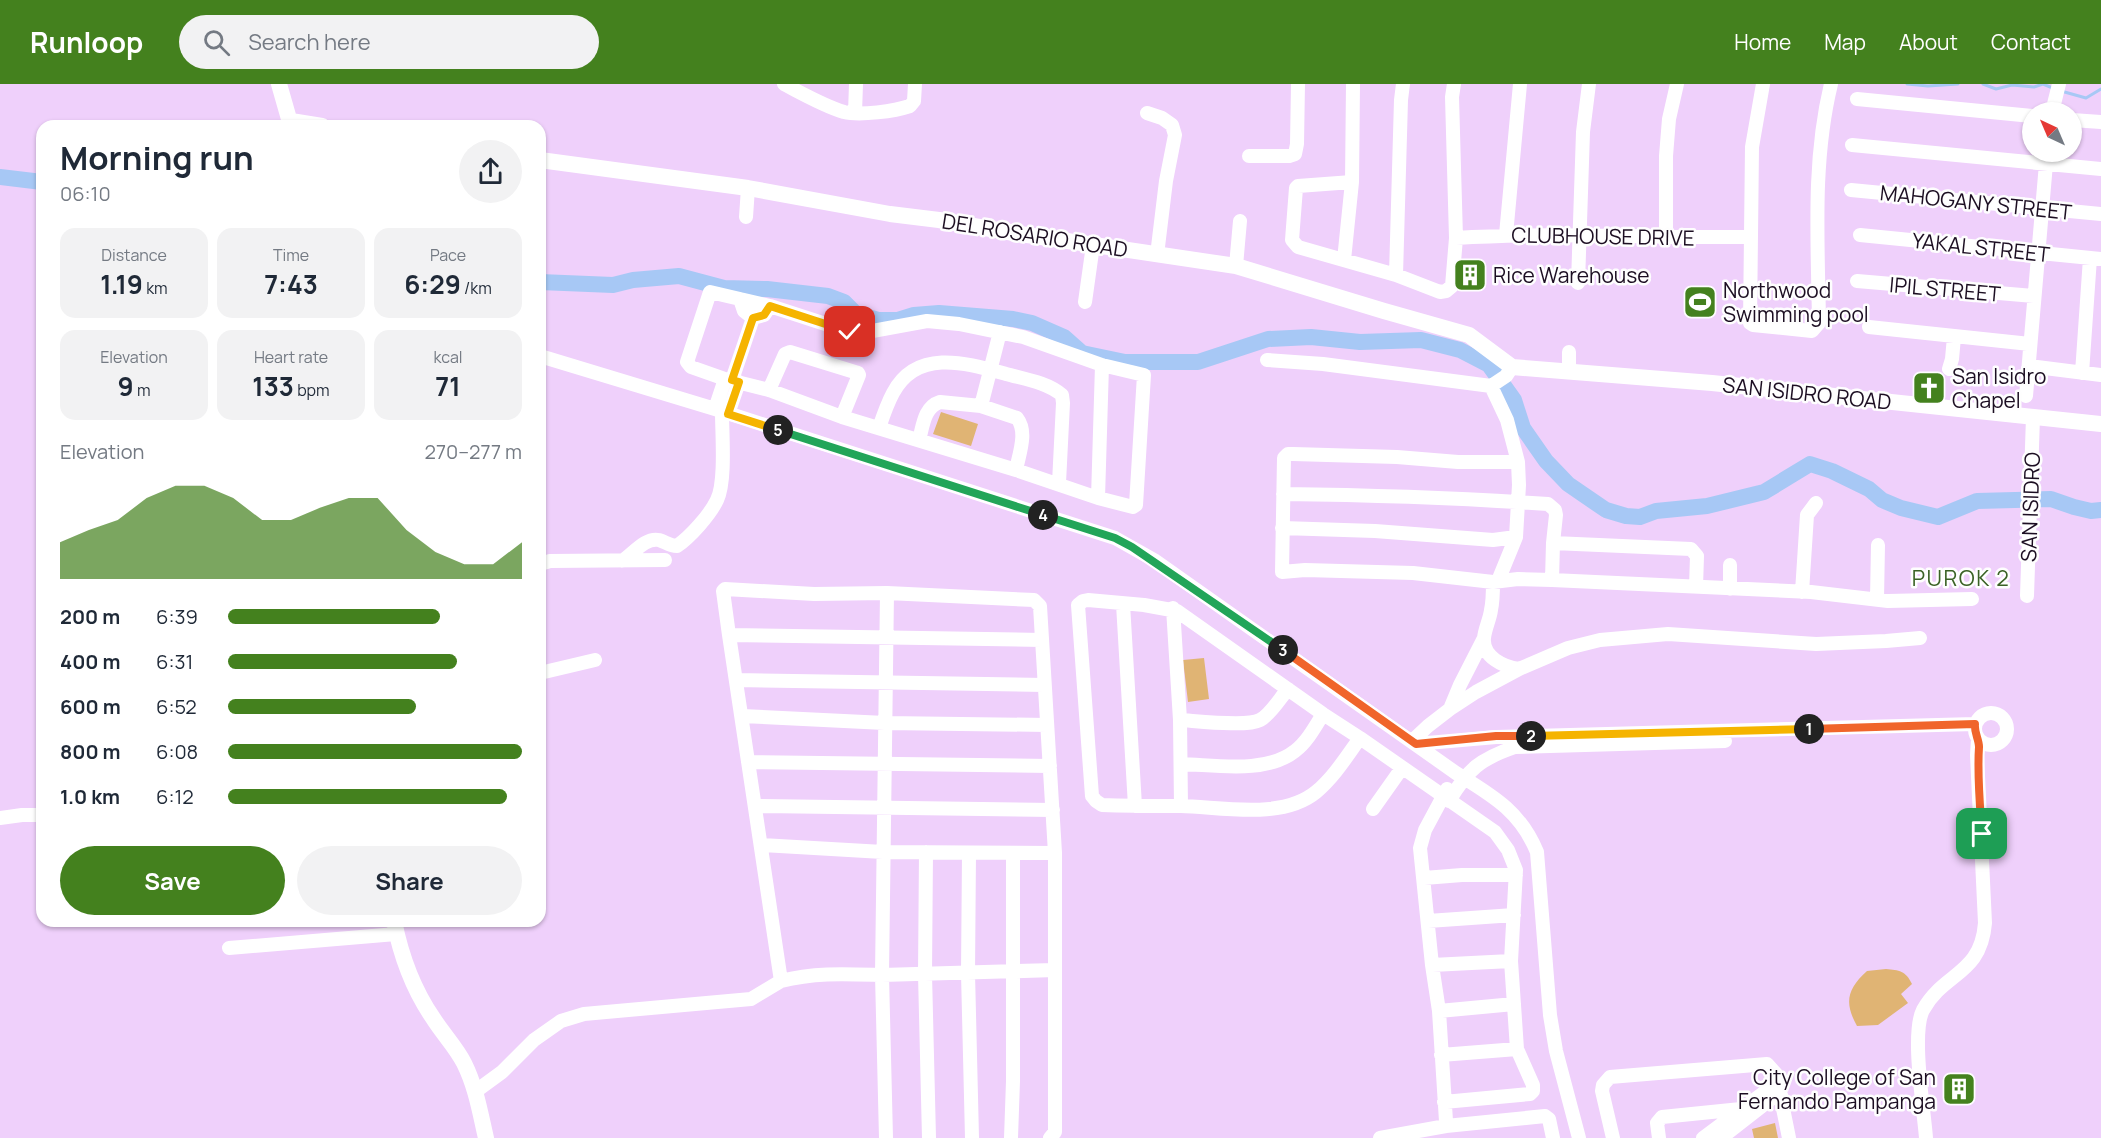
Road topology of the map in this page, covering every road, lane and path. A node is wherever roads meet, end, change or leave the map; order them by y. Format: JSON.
{"nodes":[{"id":1,"x":279,"y":84,"type":"edge"},
{"id":2,"x":784,"y":84,"type":"edge"},
{"id":3,"x":856,"y":84,"type":"edge"},
{"id":4,"x":915,"y":84,"type":"edge"},
{"id":5,"x":1298,"y":84,"type":"edge"},
{"id":6,"x":1353,"y":84,"type":"edge"},
{"id":7,"x":1403,"y":84,"type":"edge"},
{"id":8,"x":1454,"y":84,"type":"edge"},
{"id":9,"x":1520,"y":84,"type":"edge"},
{"id":10,"x":1589,"y":84,"type":"edge"},
{"id":11,"x":1677,"y":84,"type":"edge"},
{"id":12,"x":1763,"y":84,"type":"edge"},
{"id":13,"x":1831,"y":84,"type":"edge"},
{"id":14,"x":2059,"y":84,"type":"edge"},
{"id":15,"x":805,"y":89,"type":"edge"},
{"id":16,"x":1857,"y":99,"type":"dead end"},
{"id":17,"x":2055,"y":102,"type":"edge"},
{"id":18,"x":855,"y":113,"type":"junction"},
{"id":19,"x":1147,"y":113,"type":"dead end"},
{"id":20,"x":2022,"y":115,"type":"edge"},
{"id":21,"x":290,"y":120,"type":"edge"},
{"id":22,"x":2082,"y":121,"type":"edge"},
{"id":23,"x":2101,"y":122,"type":"edge"},
{"id":24,"x":1852,"y":145,"type":"dead end"},
{"id":25,"x":1248,"y":156,"type":"dead end"},
{"id":26,"x":2022,"y":156,"type":"edge"},
{"id":27,"x":546,"y":161,"type":"edge"},
{"id":28,"x":2046,"y":162,"type":"edge"},
{"id":29,"x":2066,"y":162,"type":"edge"},
{"id":30,"x":2101,"y":169,"type":"edge"},
{"id":31,"x":1352,"y":182,"type":"junction"},
{"id":32,"x":748,"y":188,"type":"junction"},
{"id":33,"x":1851,"y":190,"type":"dead end"},
{"id":34,"x":2041,"y":208,"type":"junction"},
{"id":35,"x":2101,"y":214,"type":"edge"},
{"id":36,"x":746,"y":217,"type":"dead end"},
{"id":37,"x":1240,"y":221,"type":"dead end"},
{"id":38,"x":1506,"y":235,"type":"junction"},
{"id":39,"x":1860,"y":235,"type":"dead end"},
{"id":40,"x":1581,"y":237,"type":"junction"},
{"id":41,"x":1751,"y":237,"type":"junction"},
{"id":42,"x":1456,"y":238,"type":"junction"},
{"id":43,"x":1666,"y":238,"type":"junction"},
{"id":44,"x":1093,"y":245,"type":"junction"},
{"id":45,"x":2038,"y":253,"type":"junction"},
{"id":46,"x":1157,"y":255,"type":"junction"},
{"id":47,"x":2096,"y":259,"type":"edge"},
{"id":48,"x":1344,"y":260,"type":"junction"},
{"id":49,"x":1236,"y":266,"type":"junction"},
{"id":50,"x":1396,"y":275,"type":"junction"},
{"id":51,"x":1857,"y":281,"type":"dead end"},
{"id":52,"x":1578,"y":283,"type":"dead end"},
{"id":53,"x":2034,"y":296,"type":"junction"},
{"id":54,"x":740,"y":299,"type":"junction"},
{"id":55,"x":1085,"y":302,"type":"dead end"},
{"id":56,"x":770,"y":306,"type":"junction"},
{"id":57,"x":753,"y":318,"type":"junction"},
{"id":58,"x":1869,"y":327,"type":"dead end"},
{"id":59,"x":999,"y":332,"type":"junction"},
{"id":60,"x":1954,"y":337,"type":"junction"},
{"id":61,"x":2030,"y":344,"type":"junction"},
{"id":62,"x":1569,"y":352,"type":"dead end"},
{"id":63,"x":546,"y":358,"type":"edge"},
{"id":64,"x":1266,"y":360,"type":"dead end"},
{"id":65,"x":1102,"y":365,"type":"junction"},
{"id":66,"x":2029,"y":366,"type":"junction"},
{"id":67,"x":1948,"y":369,"type":"dead end"},
{"id":68,"x":992,"y":370,"type":"junction"},
{"id":69,"x":1509,"y":372,"type":"junction"},
{"id":70,"x":1569,"y":372,"type":"junction"},
{"id":71,"x":2082,"y":373,"type":"junction"},
{"id":72,"x":2101,"y":375,"type":"edge"},
{"id":73,"x":732,"y":380,"type":"junction"},
{"id":74,"x":1492,"y":386,"type":"junction"},
{"id":75,"x":769,"y":390,"type":"junction"},
{"id":76,"x":2026,"y":396,"type":"dead end"},
{"id":77,"x":981,"y":406,"type":"junction"},
{"id":78,"x":721,"y":412,"type":"junction"},
{"id":79,"x":842,"y":417,"type":"junction"},
{"id":80,"x":2033,"y":417,"type":"junction"},
{"id":81,"x":2101,"y":424,"type":"edge"},
{"id":82,"x":879,"y":428,"type":"junction"},
{"id":83,"x":919,"y":440,"type":"junction"},
{"id":84,"x":1518,"y":462,"type":"junction"},
{"id":85,"x":1016,"y":470,"type":"junction"},
{"id":86,"x":1059,"y":483,"type":"junction"},
{"id":87,"x":1283,"y":494,"type":"junction"},
{"id":88,"x":1098,"y":498,"type":"junction"},
{"id":89,"x":1519,"y":502,"type":"junction"},
{"id":90,"x":1816,"y":503,"type":"dead end"},
{"id":91,"x":1282,"y":528,"type":"junction"},
{"id":92,"x":1516,"y":537,"type":"junction"},
{"id":93,"x":1553,"y":543,"type":"junction"},
{"id":94,"x":1878,"y":545,"type":"dead end"},
{"id":95,"x":665,"y":560,"type":"dead end"},
{"id":96,"x":622,"y":561,"type":"junction"},
{"id":97,"x":546,"y":562,"type":"edge"},
{"id":98,"x":1730,"y":565,"type":"dead end"},
{"id":99,"x":1552,"y":580,"type":"junction"},
{"id":100,"x":1496,"y":581,"type":"junction"},
{"id":101,"x":1696,"y":587,"type":"junction"},
{"id":102,"x":1730,"y":589,"type":"junction"},
{"id":103,"x":1803,"y":592,"type":"junction"},
{"id":104,"x":887,"y":593,"type":"junction"},
{"id":105,"x":2027,"y":596,"type":"dead end"},
{"id":106,"x":1877,"y":599,"type":"junction"},
{"id":107,"x":1972,"y":599,"type":"dead end"},
{"id":108,"x":1124,"y":604,"type":"junction"},
{"id":109,"x":1173,"y":608,"type":"junction"},
{"id":110,"x":729,"y":635,"type":"junction"},
{"id":111,"x":1920,"y":638,"type":"dead end"},
{"id":112,"x":887,"y":639,"type":"junction"},
{"id":113,"x":1042,"y":640,"type":"junction"},
{"id":114,"x":1484,"y":640,"type":"junction"},
{"id":115,"x":595,"y":660,"type":"dead end"},
{"id":116,"x":1519,"y":669,"type":"junction"},
{"id":117,"x":546,"y":672,"type":"edge"},
{"id":118,"x":736,"y":680,"type":"junction"},
{"id":119,"x":886,"y":682,"type":"junction"},
{"id":120,"x":1044,"y":685,"type":"junction"},
{"id":121,"x":1288,"y":689,"type":"junction"},
{"id":122,"x":1450,"y":709,"type":"junction"},
{"id":123,"x":1323,"y":714,"type":"junction"},
{"id":124,"x":742,"y":716,"type":"junction"},
{"id":125,"x":1180,"y":720,"type":"junction"},
{"id":126,"x":885,"y":723,"type":"junction"},
{"id":127,"x":1047,"y":725,"type":"junction"},
{"id":128,"x":1976,"y":732,"type":"junction"},
{"id":129,"x":1360,"y":738,"type":"junction"},
{"id":130,"x":1414,"y":743,"type":"junction"},
{"id":131,"x":748,"y":762,"type":"junction"},
{"id":132,"x":885,"y":764,"type":"junction"},
{"id":133,"x":1182,"y":764,"type":"junction"},
{"id":134,"x":1050,"y":766,"type":"junction"},
{"id":135,"x":1402,"y":768,"type":"junction"},
{"id":136,"x":1460,"y":775,"type":"junction"},
{"id":137,"x":1446,"y":799,"type":"junction"},
{"id":138,"x":756,"y":806,"type":"junction"},
{"id":139,"x":1135,"y":806,"type":"junction"},
{"id":140,"x":1181,"y":806,"type":"junction"},
{"id":141,"x":884,"y":809,"type":"junction"},
{"id":142,"x":1373,"y":809,"type":"dead end"},
{"id":143,"x":1053,"y":810,"type":"junction"},
{"id":144,"x":36,"y":815,"type":"edge"},
{"id":145,"x":0,"y":818,"type":"edge"},
{"id":146,"x":761,"y":845,"type":"junction"},
{"id":147,"x":883,"y":852,"type":"junction"},
{"id":148,"x":926,"y":852,"type":"junction"},
{"id":149,"x":969,"y":853,"type":"junction"},
{"id":150,"x":1055,"y":853,"type":"junction"},
{"id":151,"x":1013,"y":854,"type":"junction"},
{"id":152,"x":1516,"y":875,"type":"junction"},
{"id":153,"x":1424,"y":878,"type":"junction"},
{"id":154,"x":1514,"y":915,"type":"junction"},
{"id":155,"x":1428,"y":921,"type":"junction"},
{"id":156,"x":395,"y":927,"type":"edge"},
{"id":157,"x":229,"y":948,"type":"dead end"},
{"id":158,"x":1511,"y":960,"type":"junction"},
{"id":159,"x":1432,"y":965,"type":"junction"},
{"id":160,"x":1055,"y":970,"type":"junction"},
{"id":161,"x":1012,"y":971,"type":"junction"},
{"id":162,"x":968,"y":973,"type":"junction"},
{"id":163,"x":925,"y":974,"type":"junction"},
{"id":164,"x":882,"y":975,"type":"junction"},
{"id":165,"x":782,"y":981,"type":"junction"},
{"id":166,"x":1514,"y":1004,"type":"junction"},
{"id":167,"x":1438,"y":1011,"type":"junction"},
{"id":168,"x":1517,"y":1049,"type":"junction"},
{"id":169,"x":1441,"y":1055,"type":"junction"},
{"id":170,"x":476,"y":1091,"type":"junction"},
{"id":171,"x":1780,"y":1091,"type":"junction"},
{"id":172,"x":1444,"y":1102,"type":"junction"},
{"id":173,"x":1741,"y":1109,"type":"junction"},
{"id":174,"x":1706,"y":1113,"type":"junction"},
{"id":175,"x":1446,"y":1128,"type":"edge"},
{"id":176,"x":1718,"y":1133,"type":"edge"},
{"id":177,"x":486,"y":1138,"type":"edge"},
{"id":178,"x":885,"y":1138,"type":"edge"},
{"id":179,"x":929,"y":1138,"type":"edge"},
{"id":180,"x":972,"y":1138,"type":"edge"},
{"id":181,"x":1011,"y":1138,"type":"edge"},
{"id":182,"x":1050,"y":1138,"type":"edge"},
{"id":183,"x":1380,"y":1138,"type":"edge"},
{"id":184,"x":1553,"y":1138,"type":"edge"},
{"id":185,"x":1579,"y":1138,"type":"edge"},
{"id":186,"x":1612,"y":1138,"type":"edge"},
{"id":187,"x":1659,"y":1138,"type":"edge"},
{"id":188,"x":1704,"y":1138,"type":"edge"},
{"id":189,"x":1789,"y":1138,"type":"edge"},
{"id":190,"x":1926,"y":1138,"type":"edge"}],
"edges":[{"from":1,"to":21,"type":"main road"},
{"from":2,"to":15,"type":"street"},
{"from":3,"to":18,"type":"street"},
{"from":4,"to":18,"type":"street"},
{"from":5,"to":25,"type":"street"},
{"from":6,"to":31,"type":"street"},
{"from":7,"to":50,"type":"street"},
{"from":8,"to":42,"type":"street"},
{"from":9,"to":38,"type":"street"},
{"from":10,"to":40,"type":"street"},
{"from":11,"to":43,"type":"street"},
{"from":12,"to":41,"type":"street"},
{"from":13,"to":41,"type":"street"},
{"from":14,"to":17,"type":"street"},
{"from":15,"to":18,"type":"street"},
{"from":16,"to":20,"type":"street"},
{"from":19,"to":46,"type":"street"},
{"from":22,"to":23,"type":"street"},
{"from":24,"to":26,"type":"street"},
{"from":27,"to":32,"type":"main road","name":"DEL ROSARIO ROAD"},
{"from":28,"to":34,"type":"street"},
{"from":29,"to":30,"type":"street"},
{"from":31,"to":48,"type":"street"},
{"from":31,"to":48,"type":"street"},
{"from":32,"to":36,"type":"street"},
{"from":32,"to":44,"type":"main road","name":"DEL ROSARIO ROAD"},
{"from":33,"to":34,"type":"street","name":"MAHOGANY STREET"},
{"from":34,"to":35,"type":"street","name":"MAHOGANY STREET"},
{"from":34,"to":45,"type":"street"},
{"from":37,"to":49,"type":"street"},
{"from":38,"to":40,"type":"street","name":"CLUBHOUSE DRIVE"},
{"from":38,"to":42,"type":"street","name":"CLUBHOUSE DRIVE"},
{"from":39,"to":45,"type":"street","name":"YAKAL STREET"},
{"from":40,"to":43,"type":"street","name":"CLUBHOUSE DRIVE"},
{"from":40,"to":52,"type":"street"},
{"from":41,"to":43,"type":"street","name":"CLUBHOUSE DRIVE"},
{"from":42,"to":50,"type":"street"},
{"from":44,"to":46,"type":"main road","name":"DEL ROSARIO ROAD"},
{"from":44,"to":55,"type":"street"},
{"from":45,"to":47,"type":"street","name":"YAKAL STREET"},
{"from":45,"to":53,"type":"street"},
{"from":46,"to":49,"type":"main road","name":"DEL ROSARIO ROAD"},
{"from":47,"to":71,"type":"street"},
{"from":48,"to":50,"type":"street"},
{"from":49,"to":69,"type":"main road","name":"DEL ROSARIO ROAD"},
{"from":51,"to":53,"type":"street","name":"IPIL STREET"},
{"from":53,"to":61,"type":"street"},
{"from":54,"to":56,"type":"street"},
{"from":54,"to":57,"type":"street"},
{"from":54,"to":73,"type":"street"},
{"from":56,"to":57,"type":"street"},
{"from":56,"to":59,"type":"street"},
{"from":57,"to":73,"type":"street"},
{"from":58,"to":60,"type":"street"},
{"from":59,"to":65,"type":"street"},
{"from":59,"to":68,"type":"street"},
{"from":60,"to":61,"type":"street"},
{"from":60,"to":67,"type":"street"},
{"from":61,"to":66,"type":"street"},
{"from":62,"to":70,"type":"street"},
{"from":63,"to":78,"type":"street"},
{"from":64,"to":74,"type":"street"},
{"from":65,"to":88,"type":"street"},
{"from":65,"to":88,"type":"street"},
{"from":66,"to":71,"type":"street"},
{"from":66,"to":76,"type":"street"},
{"from":68,"to":77,"type":"street"},
{"from":68,"to":82,"type":"street"},
{"from":68,"to":86,"type":"street"},
{"from":69,"to":70,"type":"main road","name":"SAN ISIDRO ROAD"},
{"from":69,"to":74,"type":"street"},
{"from":70,"to":80,"type":"main road","name":"SAN ISIDRO ROAD"},
{"from":71,"to":72,"type":"street"},
{"from":73,"to":75,"type":"street"},
{"from":73,"to":78,"type":"street"},
{"from":74,"to":84,"type":"street"},
{"from":75,"to":79,"type":"street"},
{"from":75,"to":79,"type":"street"},
{"from":77,"to":83,"type":"street"},
{"from":77,"to":85,"type":"street"},
{"from":78,"to":96,"type":"street"},
{"from":78,"to":130,"type":"street"},
{"from":79,"to":82,"type":"street"},
{"from":80,"to":81,"type":"main road","name":"SAN ISIDRO ROAD"},
{"from":80,"to":105,"type":"street","name":"SAN ISIDRO"},
{"from":82,"to":83,"type":"street"},
{"from":83,"to":85,"type":"street"},
{"from":84,"to":87,"type":"street"},
{"from":84,"to":89,"type":"street"},
{"from":85,"to":86,"type":"street"},
{"from":86,"to":88,"type":"street"},
{"from":87,"to":89,"type":"street"},
{"from":87,"to":91,"type":"street"},
{"from":89,"to":92,"type":"street"},
{"from":89,"to":93,"type":"street"},
{"from":90,"to":103,"type":"street"},
{"from":91,"to":92,"type":"street"},
{"from":91,"to":100,"type":"street"},
{"from":92,"to":100,"type":"street"},
{"from":93,"to":99,"type":"street"},
{"from":93,"to":101,"type":"street"},
{"from":94,"to":106,"type":"street"},
{"from":95,"to":96,"type":"street"},
{"from":96,"to":97,"type":"street"},
{"from":98,"to":102,"type":"street"},
{"from":99,"to":100,"type":"street"},
{"from":99,"to":101,"type":"street"},
{"from":100,"to":114,"type":"street"},
{"from":101,"to":102,"type":"street"},
{"from":102,"to":103,"type":"street"},
{"from":103,"to":106,"type":"street"},
{"from":104,"to":110,"type":"street"},
{"from":104,"to":112,"type":"street"},
{"from":104,"to":113,"type":"street"},
{"from":106,"to":107,"type":"street"},
{"from":108,"to":109,"type":"street"},
{"from":108,"to":139,"type":"street"},
{"from":108,"to":139,"type":"street"},
{"from":109,"to":121,"type":"street"},
{"from":109,"to":125,"type":"street"},
{"from":110,"to":112,"type":"street"},
{"from":110,"to":118,"type":"street"},
{"from":111,"to":116,"type":"street"},
{"from":112,"to":113,"type":"street"},
{"from":112,"to":119,"type":"street"},
{"from":113,"to":120,"type":"street"},
{"from":114,"to":116,"type":"street"},
{"from":114,"to":122,"type":"street"},
{"from":115,"to":117,"type":"street"},
{"from":116,"to":122,"type":"street"},
{"from":118,"to":119,"type":"street"},
{"from":118,"to":124,"type":"street"},
{"from":119,"to":120,"type":"street"},
{"from":119,"to":126,"type":"street"},
{"from":120,"to":127,"type":"street"},
{"from":121,"to":123,"type":"street"},
{"from":121,"to":125,"type":"street"},
{"from":122,"to":130,"type":"street"},
{"from":123,"to":129,"type":"street"},
{"from":123,"to":133,"type":"street"},
{"from":124,"to":126,"type":"street"},
{"from":124,"to":131,"type":"street"},
{"from":125,"to":133,"type":"street"},
{"from":126,"to":127,"type":"street"},
{"from":126,"to":132,"type":"street"},
{"from":127,"to":134,"type":"street"},
{"from":128,"to":130,"type":"street"},
{"from":128,"to":136,"type":"street"},
{"from":128,"to":190,"type":"street"},
{"from":129,"to":135,"type":"street"},
{"from":129,"to":140,"type":"street"},
{"from":130,"to":136,"type":"street"},
{"from":131,"to":132,"type":"street"},
{"from":131,"to":138,"type":"street"},
{"from":132,"to":134,"type":"street"},
{"from":132,"to":141,"type":"street"},
{"from":133,"to":140,"type":"street"},
{"from":134,"to":143,"type":"street"},
{"from":135,"to":137,"type":"street"},
{"from":135,"to":142,"type":"street"},
{"from":136,"to":137,"type":"street"},
{"from":136,"to":185,"type":"street"},
{"from":137,"to":152,"type":"street"},
{"from":137,"to":153,"type":"street"},
{"from":138,"to":141,"type":"street"},
{"from":138,"to":146,"type":"street"},
{"from":139,"to":140,"type":"street"},
{"from":141,"to":143,"type":"street"},
{"from":141,"to":147,"type":"street"},
{"from":143,"to":150,"type":"street"},
{"from":144,"to":145,"type":"street"},
{"from":146,"to":147,"type":"street"},
{"from":146,"to":165,"type":"street"},
{"from":147,"to":148,"type":"street"},
{"from":147,"to":164,"type":"street"},
{"from":148,"to":149,"type":"street"},
{"from":148,"to":163,"type":"street"},
{"from":149,"to":151,"type":"street"},
{"from":149,"to":162,"type":"street"},
{"from":150,"to":151,"type":"street"},
{"from":150,"to":160,"type":"street"},
{"from":151,"to":161,"type":"street"},
{"from":152,"to":153,"type":"street"},
{"from":152,"to":154,"type":"street"},
{"from":153,"to":155,"type":"street"},
{"from":154,"to":155,"type":"street"},
{"from":154,"to":158,"type":"street"},
{"from":155,"to":159,"type":"street"},
{"from":156,"to":157,"type":"street"},
{"from":156,"to":170,"type":"main road"},
{"from":158,"to":159,"type":"street"},
{"from":158,"to":166,"type":"street"},
{"from":159,"to":167,"type":"street"},
{"from":160,"to":161,"type":"street"},
{"from":160,"to":182,"type":"street"},
{"from":161,"to":162,"type":"street"},
{"from":161,"to":181,"type":"street"},
{"from":162,"to":163,"type":"street"},
{"from":162,"to":180,"type":"street"},
{"from":163,"to":164,"type":"street"},
{"from":163,"to":179,"type":"street"},
{"from":164,"to":165,"type":"street"},
{"from":164,"to":178,"type":"street"},
{"from":165,"to":170,"type":"street"},
{"from":166,"to":167,"type":"street"},
{"from":166,"to":168,"type":"street"},
{"from":167,"to":169,"type":"street"},
{"from":168,"to":169,"type":"street"},
{"from":168,"to":172,"type":"street"},
{"from":169,"to":172,"type":"street"},
{"from":170,"to":177,"type":"main road"},
{"from":171,"to":173,"type":"street"},
{"from":171,"to":176,"type":"street"},
{"from":171,"to":186,"type":"street"},
{"from":171,"to":189,"type":"street"},
{"from":172,"to":175,"type":"street"},
{"from":173,"to":174,"type":"street"},
{"from":173,"to":176,"type":"street"},
{"from":174,"to":176,"type":"street"},
{"from":174,"to":187,"type":"street"},
{"from":175,"to":183,"type":"street"},
{"from":175,"to":184,"type":"street"},
{"from":176,"to":188,"type":"street"}]}
